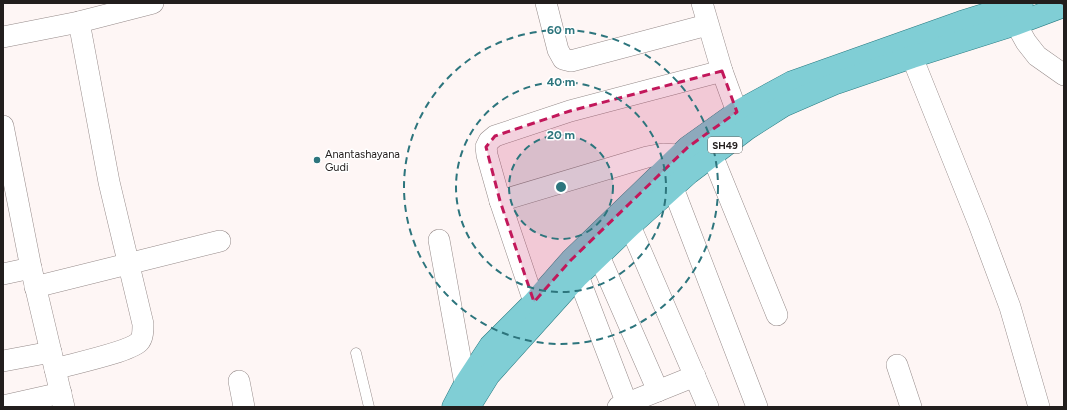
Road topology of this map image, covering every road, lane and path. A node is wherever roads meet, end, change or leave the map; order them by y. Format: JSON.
{"nodes":[{"id":1,"x":153,"y":3,"type":"edge"},
{"id":2,"x":546,"y":3,"type":"edge"},
{"id":3,"x":702,"y":3,"type":"edge"},
{"id":4,"x":1022,"y":3,"type":"edge"},
{"id":5,"x":1064,"y":6,"type":"edge"},
{"id":6,"x":80,"y":22,"type":"junction"},
{"id":7,"x":1016,"y":24,"type":"junction"},
{"id":8,"x":707,"y":25,"type":"junction"},
{"id":9,"x":3,"y":37,"type":"edge"},
{"id":10,"x":912,"y":56,"type":"junction"},
{"id":11,"x":722,"y":71,"type":"junction"},
{"id":12,"x":1064,"y":76,"type":"edge"},
{"id":13,"x":737,"y":112,"type":"junction"},
{"id":14,"x":3,"y":126,"type":"edge"},
{"id":15,"x":679,"y":155,"type":"junction"},
{"id":16,"x":712,"y":155,"type":"junction"},
{"id":17,"x":7,"y":168,"type":"edge"},
{"id":18,"x":673,"y":188,"type":"junction"},
{"id":19,"x":500,"y":201,"type":"junction"},
{"id":20,"x":630,"y":226,"type":"junction"},
{"id":21,"x":439,"y":240,"type":"dead end"},
{"id":22,"x":220,"y":241,"type":"dead end"},
{"id":23,"x":600,"y":256,"type":"junction"},
{"id":24,"x":128,"y":264,"type":"junction"},
{"id":25,"x":3,"y":274,"type":"edge"},
{"id":26,"x":578,"y":276,"type":"junction"},
{"id":27,"x":33,"y":277,"type":"junction"},
{"id":28,"x":534,"y":302,"type":"junction"},
{"id":29,"x":777,"y":315,"type":"dead end"},
{"id":30,"x":356,"y":353,"type":"dead end"},
{"id":31,"x":3,"y":361,"type":"edge"},
{"id":32,"x":53,"y":361,"type":"junction"},
{"id":33,"x":897,"y":365,"type":"dead end"},
{"id":34,"x":695,"y":376,"type":"junction"},
{"id":35,"x":239,"y":381,"type":"dead end"},
{"id":36,"x":465,"y":384,"type":"junction"},
{"id":37,"x":658,"y":391,"type":"junction"},
{"id":38,"x":62,"y":400,"type":"edge"},
{"id":39,"x":623,"y":405,"type":"edge"},
{"id":40,"x":3,"y":406,"type":"edge"},
{"id":41,"x":244,"y":407,"type":"edge"},
{"id":42,"x":369,"y":407,"type":"edge"},
{"id":43,"x":453,"y":407,"type":"edge"},
{"id":44,"x":469,"y":407,"type":"edge"},
{"id":45,"x":708,"y":407,"type":"edge"},
{"id":46,"x":757,"y":407,"type":"edge"},
{"id":47,"x":910,"y":407,"type":"edge"},
{"id":48,"x":1039,"y":407,"type":"edge"}],
"edges":[{"from":1,"to":6,"type":"street"},
{"from":2,"to":8,"type":"street"},
{"from":3,"to":8,"type":"street"},
{"from":4,"to":13,"type":"main road","number":"SH49"},
{"from":5,"to":7,"type":"main road","number":"SH49"},
{"from":6,"to":9,"type":"street"},
{"from":6,"to":24,"type":"street"},
{"from":7,"to":10,"type":"main road","number":"SH49"},
{"from":7,"to":12,"type":"street"},
{"from":8,"to":11,"type":"street"},
{"from":10,"to":16,"type":"main road","number":"SH49"},
{"from":10,"to":48,"type":"street"},
{"from":11,"to":13,"type":"street"},
{"from":11,"to":19,"type":"street"},
{"from":13,"to":15,"type":"main road","number":"SH49"},
{"from":14,"to":17,"type":"street"},
{"from":15,"to":19,"type":"street"},
{"from":15,"to":28,"type":"main road","number":"SH49"},
{"from":16,"to":18,"type":"main road","number":"SH49"},
{"from":16,"to":29,"type":"street"},
{"from":17,"to":27,"type":"street"},
{"from":18,"to":20,"type":"main road","number":"SH49"},
{"from":18,"to":46,"type":"street"},
{"from":19,"to":28,"type":"street"},
{"from":20,"to":23,"type":"main road","number":"SH49"},
{"from":20,"to":34,"type":"street"},
{"from":21,"to":36,"type":"street"},
{"from":22,"to":24,"type":"street"},
{"from":23,"to":26,"type":"main road","number":"SH49"},
{"from":23,"to":37,"type":"street"},
{"from":24,"to":27,"type":"street"},
{"from":24,"to":32,"type":"street"},
{"from":25,"to":27,"type":"street"},
{"from":26,"to":39,"type":"street"},
{"from":26,"to":44,"type":"main road","number":"SH49"},
{"from":27,"to":32,"type":"street"},
{"from":28,"to":36,"type":"main road","number":"SH49"},
{"from":30,"to":42,"type":"lane"},
{"from":31,"to":32,"type":"street"},
{"from":32,"to":38,"type":"street"},
{"from":33,"to":47,"type":"street"},
{"from":34,"to":37,"type":"street"},
{"from":34,"to":45,"type":"street"},
{"from":35,"to":41,"type":"street"},
{"from":36,"to":43,"type":"main road","number":"SH49"},
{"from":37,"to":39,"type":"street"},
{"from":38,"to":40,"type":"street"}]}
